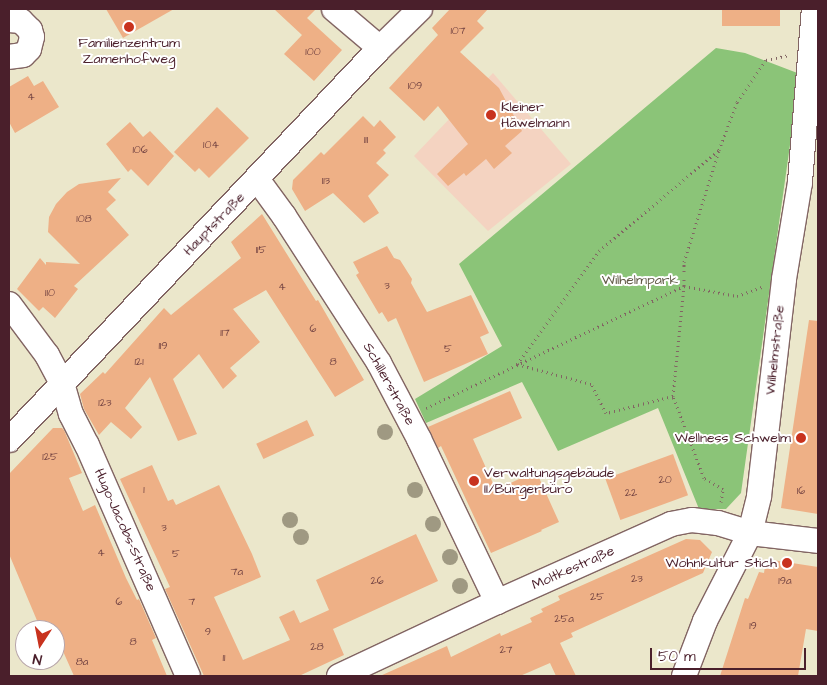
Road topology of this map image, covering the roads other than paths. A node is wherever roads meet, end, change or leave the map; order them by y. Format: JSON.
{"nodes":[{"id":1,"x":334,"y":9,"type":"edge"},
{"id":2,"x":420,"y":9,"type":"edge"},
{"id":3,"x":814,"y":9,"type":"edge"},
{"id":4,"x":9,"y":20,"type":"edge"},
{"id":5,"x":380,"y":48,"type":"junction"},
{"id":6,"x":9,"y":57,"type":"edge"},
{"id":7,"x":257,"y":179,"type":"junction"},
{"id":8,"x":9,"y":304,"type":"edge"},
{"id":9,"x":62,"y":384,"type":"junction"},
{"id":10,"x":9,"y":440,"type":"edge"},
{"id":11,"x":750,"y":533,"type":"junction"},
{"id":12,"x":818,"y":540,"type":"edge"},
{"id":13,"x":496,"y":602,"type":"junction"},
{"id":14,"x":188,"y":676,"type":"edge"},
{"id":15,"x":339,"y":676,"type":"edge"},
{"id":16,"x":684,"y":676,"type":"edge"}],
"edges":[{"from":1,"to":5,"type":"street"},
{"from":2,"to":5,"type":"street","name":"Hauptstraße"},
{"from":3,"to":11,"type":"street","name":"Wilhelmstraße"},
{"from":4,"to":6,"type":"street"},
{"from":5,"to":7,"type":"street","name":"Hauptstraße"},
{"from":7,"to":9,"type":"street","name":"Hauptstraße"},
{"from":7,"to":13,"type":"street","name":"Schillerstraße"},
{"from":8,"to":9,"type":"street","name":"Hugo-Jacobs-Straße"},
{"from":9,"to":10,"type":"street","name":"Hauptstraße"},
{"from":9,"to":14,"type":"street","name":"Hugo-Jacobs-Straße"},
{"from":11,"to":12,"type":"street","name":"Moltkestraße"},
{"from":11,"to":13,"type":"street","name":"Moltkestraße"},
{"from":11,"to":16,"type":"street","name":"Wilhelmstraße"},
{"from":13,"to":15,"type":"street","name":"Moltkestraße"}]}
